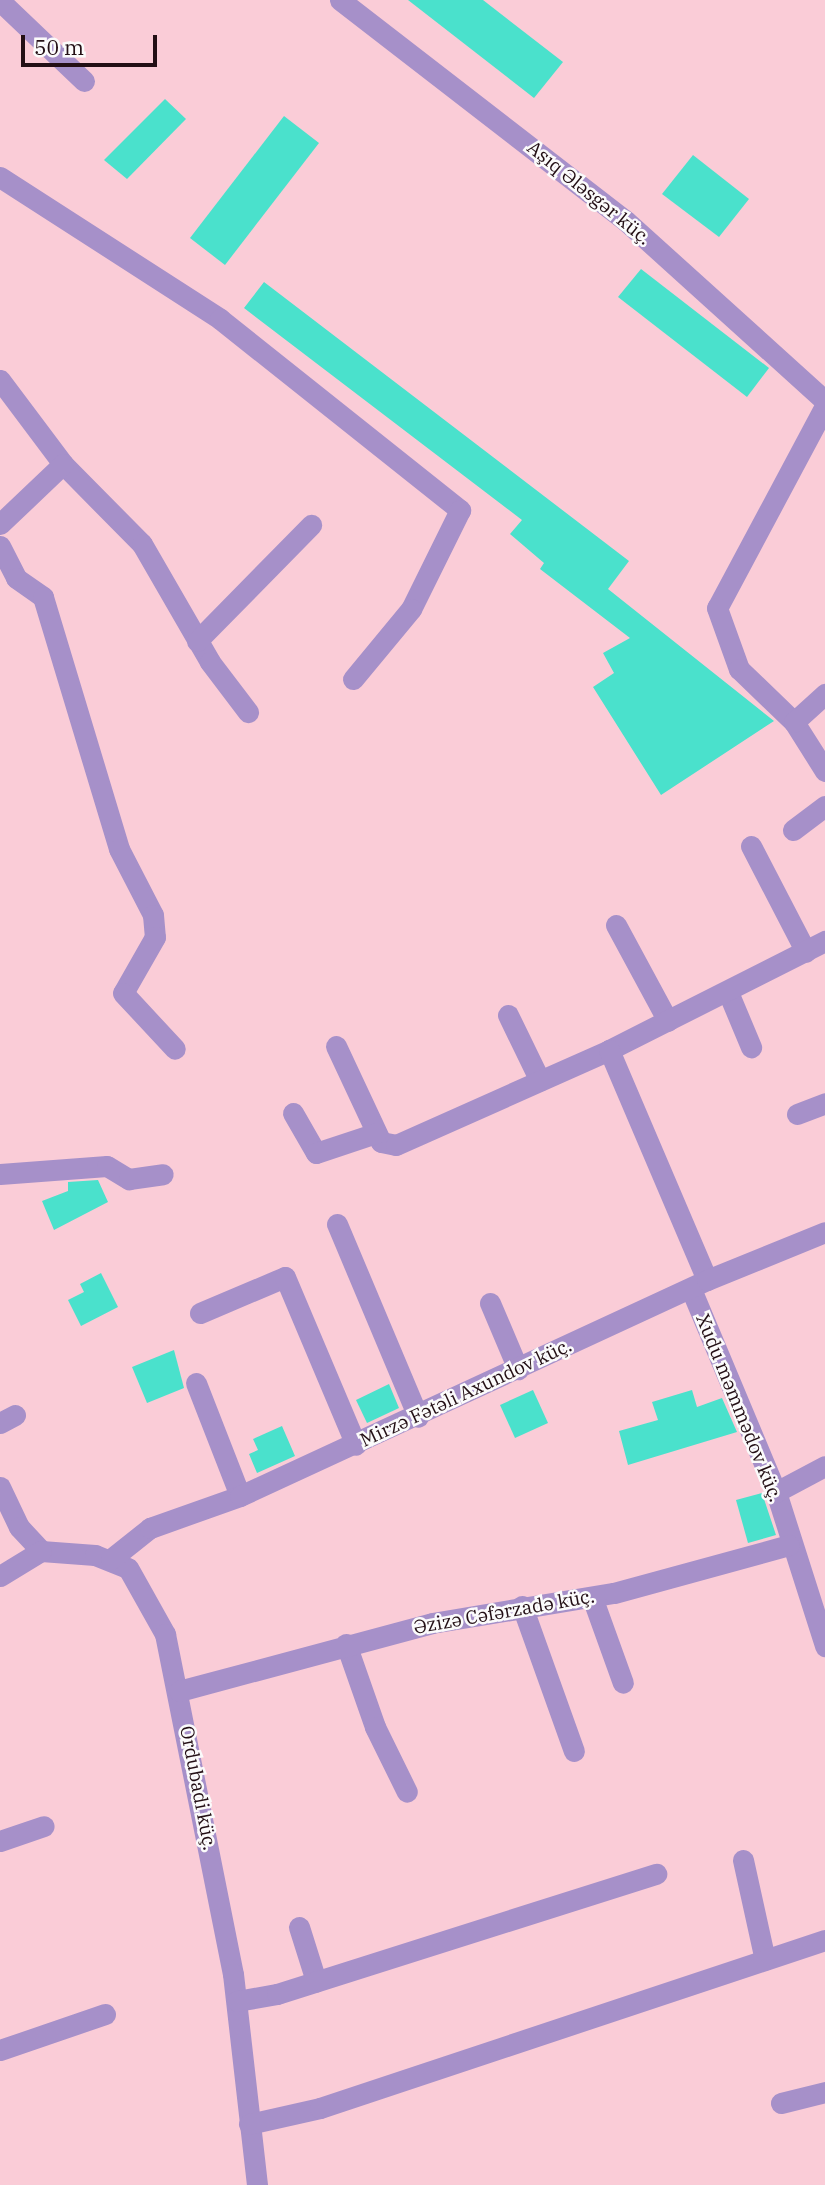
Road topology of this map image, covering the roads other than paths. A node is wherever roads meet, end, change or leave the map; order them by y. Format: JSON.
{"nodes":[{"id":1,"x":340,"y":0,"type":"edge"},
{"id":2,"x":0,"y":1,"type":"edge"},
{"id":3,"x":84,"y":81,"type":"dead end"},
{"id":4,"x":0,"y":177,"type":"edge"},
{"id":5,"x":0,"y":380,"type":"edge"},
{"id":6,"x":825,"y":404,"type":"edge"},
{"id":7,"x":63,"y":464,"type":"junction"},
{"id":8,"x":0,"y":524,"type":"edge"},
{"id":9,"x":311,"y":525,"type":"dead end"},
{"id":10,"x":0,"y":546,"type":"edge"},
{"id":11,"x":197,"y":641,"type":"junction"},
{"id":12,"x":353,"y":679,"type":"dead end"},
{"id":13,"x":825,"y":694,"type":"edge"},
{"id":14,"x":248,"y":712,"type":"dead end"},
{"id":15,"x":794,"y":722,"type":"junction"},
{"id":16,"x":825,"y":771,"type":"edge"},
{"id":17,"x":825,"y":806,"type":"edge"},
{"id":18,"x":793,"y":830,"type":"dead end"},
{"id":19,"x":751,"y":846,"type":"dead end"},
{"id":20,"x":616,"y":925,"type":"dead end"},
{"id":21,"x":816,"y":947,"type":"edge"},
{"id":22,"x":728,"y":992,"type":"junction"},
{"id":23,"x":508,"y":1015,"type":"dead end"},
{"id":24,"x":668,"y":1021,"type":"junction"},
{"id":25,"x":336,"y":1046,"type":"dead end"},
{"id":26,"x":751,"y":1047,"type":"dead end"},
{"id":27,"x":175,"y":1049,"type":"dead end"},
{"id":28,"x":609,"y":1050,"type":"junction"},
{"id":29,"x":540,"y":1081,"type":"junction"},
{"id":30,"x":825,"y":1103,"type":"edge"},
{"id":31,"x":293,"y":1113,"type":"dead end"},
{"id":32,"x":797,"y":1114,"type":"dead end"},
{"id":33,"x":376,"y":1133,"type":"junction"},
{"id":34,"x":0,"y":1174,"type":"edge"},
{"id":35,"x":163,"y":1174,"type":"dead end"},
{"id":36,"x":337,"y":1224,"type":"dead end"},
{"id":37,"x":825,"y":1233,"type":"edge"},
{"id":38,"x":699,"y":1284,"type":"junction"},
{"id":39,"x":490,"y":1303,"type":"dead end"},
{"id":40,"x":201,"y":1314,"type":"dead end"},
{"id":41,"x":518,"y":1369,"type":"junction"},
{"id":42,"x":196,"y":1383,"type":"dead end"},
{"id":43,"x":418,"y":1417,"type":"junction"},
{"id":44,"x":356,"y":1445,"type":"junction"},
{"id":45,"x":825,"y":1466,"type":"edge"},
{"id":46,"x":0,"y":1487,"type":"edge"},
{"id":47,"x":776,"y":1493,"type":"junction"},
{"id":48,"x":240,"y":1496,"type":"junction"},
{"id":49,"x":789,"y":1545,"type":"junction"},
{"id":50,"x":41,"y":1551,"type":"junction"},
{"id":51,"x":111,"y":1559,"type":"junction"},
{"id":52,"x":0,"y":1576,"type":"edge"},
{"id":53,"x":816,"y":1586,"type":"edge"},
{"id":54,"x":592,"y":1597,"type":"junction"},
{"id":55,"x":522,"y":1606,"type":"junction"},
{"id":56,"x":346,"y":1644,"type":"junction"},
{"id":57,"x":825,"y":1646,"type":"edge"},
{"id":58,"x":623,"y":1683,"type":"dead end"},
{"id":59,"x":179,"y":1691,"type":"junction"},
{"id":60,"x":574,"y":1751,"type":"dead end"},
{"id":61,"x":407,"y":1792,"type":"dead end"},
{"id":62,"x":44,"y":1826,"type":"dead end"},
{"id":63,"x":0,"y":1841,"type":"edge"},
{"id":64,"x":743,"y":1860,"type":"dead end"},
{"id":65,"x":656,"y":1874,"type":"dead end"},
{"id":66,"x":299,"y":1927,"type":"dead end"},
{"id":67,"x":825,"y":1940,"type":"edge"},
{"id":68,"x":765,"y":1960,"type":"junction"},
{"id":69,"x":316,"y":1981,"type":"junction"},
{"id":70,"x":237,"y":2001,"type":"junction"},
{"id":71,"x":105,"y":2014,"type":"dead end"},
{"id":72,"x":0,"y":2050,"type":"edge"},
{"id":73,"x":825,"y":2091,"type":"edge"},
{"id":74,"x":781,"y":2103,"type":"dead end"},
{"id":75,"x":248,"y":2124,"type":"junction"},
{"id":76,"x":257,"y":2185,"type":"edge"}],
"edges":[{"from":1,"to":6,"type":"street","name":"Aşıq Ələsgər küç."},
{"from":2,"to":3,"type":"street"},
{"from":4,"to":12,"type":"street"},
{"from":5,"to":7,"type":"street"},
{"from":6,"to":15,"type":"street"},
{"from":7,"to":8,"type":"street"},
{"from":7,"to":11,"type":"street"},
{"from":9,"to":11,"type":"street"},
{"from":10,"to":27,"type":"street"},
{"from":11,"to":14,"type":"street"},
{"from":13,"to":15,"type":"street"},
{"from":15,"to":16,"type":"street"},
{"from":17,"to":18,"type":"street"},
{"from":19,"to":21,"type":"street"},
{"from":20,"to":24,"type":"street"},
{"from":21,"to":22,"type":"street"},
{"from":22,"to":24,"type":"street"},
{"from":22,"to":26,"type":"street"},
{"from":23,"to":29,"type":"street"},
{"from":24,"to":28,"type":"street"},
{"from":25,"to":33,"type":"street"},
{"from":28,"to":29,"type":"street"},
{"from":28,"to":38,"type":"street","name":"Xudu məmmədov küç."},
{"from":29,"to":33,"type":"street"},
{"from":30,"to":32,"type":"street"},
{"from":31,"to":33,"type":"street"},
{"from":34,"to":35,"type":"street"},
{"from":36,"to":43,"type":"street"},
{"from":37,"to":38,"type":"street","name":"Mirzə Fətəli Axundov küç."},
{"from":38,"to":41,"type":"street","name":"Mirzə Fətəli Axundov küç."},
{"from":38,"to":47,"type":"street","name":"Xudu məmmədov küç."},
{"from":39,"to":41,"type":"street"},
{"from":40,"to":44,"type":"street"},
{"from":41,"to":43,"type":"street","name":"Mirzə Fətəli Axundov küç."},
{"from":42,"to":48,"type":"street"},
{"from":43,"to":44,"type":"street","name":"Mirzə Fətəli Axundov küç."},
{"from":44,"to":48,"type":"street","name":"Mirzə Fətəli Axundov küç."},
{"from":45,"to":47,"type":"street"},
{"from":46,"to":50,"type":"street"},
{"from":47,"to":49,"type":"street","name":"Xudu məmmədov küç."},
{"from":48,"to":51,"type":"street","name":"Mirzə Fətəli Axundov küç."},
{"from":49,"to":53,"type":"street","name":"Xudu məmmədov küç."},
{"from":49,"to":54,"type":"street","name":"Əzizə Cəfərzadə küç."},
{"from":50,"to":51,"type":"street"},
{"from":50,"to":52,"type":"street"},
{"from":51,"to":59,"type":"street","name":"Ordubadi küç."},
{"from":53,"to":57,"type":"street","name":"Xudu məmmədov küç."},
{"from":54,"to":55,"type":"street","name":"Əzizə Cəfərzadə küç."},
{"from":54,"to":58,"type":"street"},
{"from":55,"to":56,"type":"street","name":"Əzizə Cəfərzadə küç."},
{"from":55,"to":60,"type":"street"},
{"from":56,"to":59,"type":"street","name":"Əzizə Cəfərzadə küç."},
{"from":56,"to":61,"type":"street"},
{"from":59,"to":70,"type":"street","name":"Ordubadi küç."},
{"from":62,"to":63,"type":"street"},
{"from":64,"to":68,"type":"street"},
{"from":65,"to":69,"type":"street"},
{"from":66,"to":69,"type":"street"},
{"from":67,"to":68,"type":"street"},
{"from":68,"to":75,"type":"street"},
{"from":69,"to":70,"type":"street"},
{"from":70,"to":75,"type":"street","name":"Ordubadi küç."},
{"from":71,"to":72,"type":"street"},
{"from":73,"to":74,"type":"street"},
{"from":75,"to":76,"type":"street","name":"Ordubadi küç."}]}
